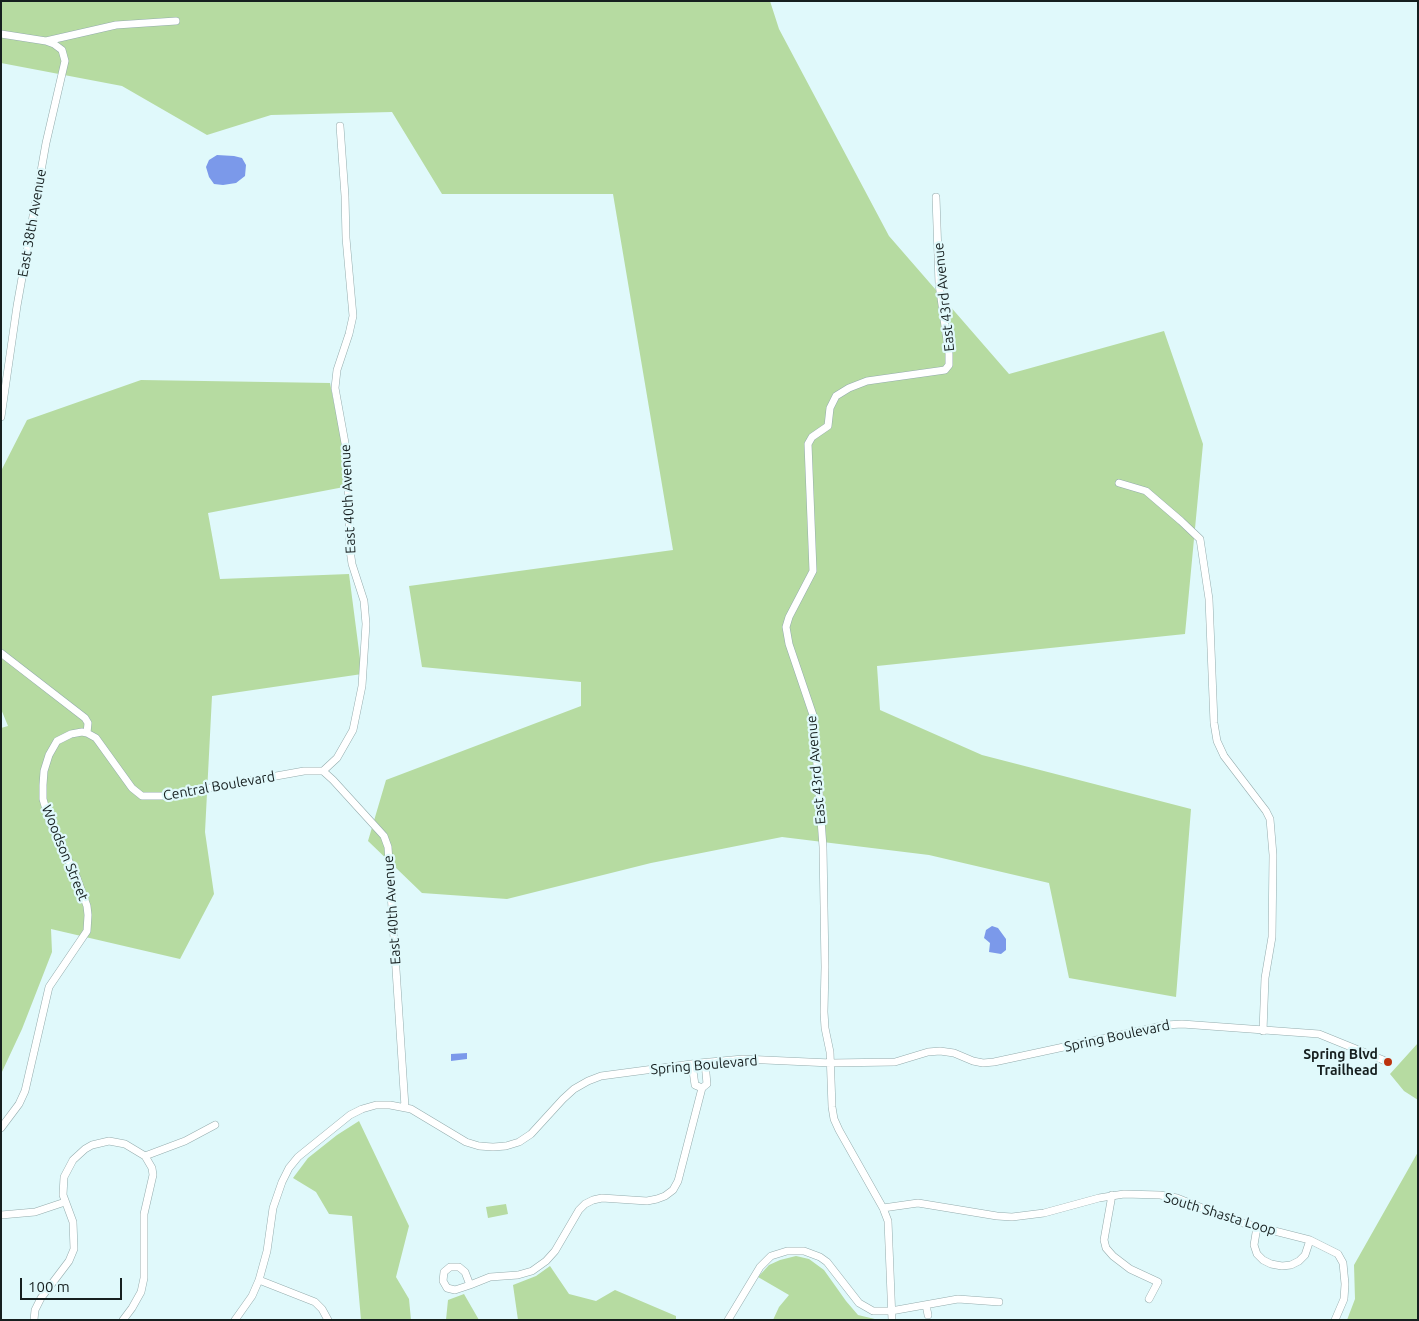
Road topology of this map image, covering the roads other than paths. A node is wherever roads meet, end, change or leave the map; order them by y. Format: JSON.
{"nodes":[{"id":1,"x":176,"y":21,"type":"dead end"},
{"id":2,"x":1,"y":34,"type":"edge"},
{"id":3,"x":46,"y":41,"type":"junction"},
{"id":4,"x":340,"y":126,"type":"dead end"},
{"id":5,"x":936,"y":197,"type":"dead end"},
{"id":6,"x":1,"y":417,"type":"edge"},
{"id":7,"x":1119,"y":483,"type":"dead end"},
{"id":8,"x":1,"y":653,"type":"edge"},
{"id":9,"x":87,"y":733,"type":"junction"},
{"id":10,"x":333,"y":762,"type":"junction"},
{"id":11,"x":323,"y":772,"type":"junction"},
{"id":12,"x":333,"y":780,"type":"junction"},
{"id":13,"x":1263,"y":1031,"type":"junction"},
{"id":14,"x":705,"y":1062,"type":"junction"},
{"id":15,"x":1388,"y":1062,"type":"dead end"},
{"id":16,"x":831,"y":1063,"type":"junction"},
{"id":17,"x":692,"y":1064,"type":"junction"},
{"id":18,"x":702,"y":1088,"type":"junction"},
{"id":19,"x":405,"y":1107,"type":"junction"},
{"id":20,"x":215,"y":1125,"type":"dead end"},
{"id":21,"x":1,"y":1128,"type":"edge"},
{"id":22,"x":145,"y":1156,"type":"junction"},
{"id":23,"x":1112,"y":1195,"type":"junction"},
{"id":24,"x":65,"y":1202,"type":"junction"},
{"id":25,"x":883,"y":1208,"type":"junction"},
{"id":26,"x":1,"y":1215,"type":"edge"},
{"id":27,"x":1257,"y":1227,"type":"junction"},
{"id":28,"x":1310,"y":1240,"type":"junction"},
{"id":29,"x":260,"y":1280,"type":"junction"},
{"id":30,"x":470,"y":1285,"type":"dead end"},
{"id":31,"x":1149,"y":1299,"type":"dead end"},
{"id":32,"x":999,"y":1302,"type":"dead end"},
{"id":33,"x":926,"y":1305,"type":"junction"},
{"id":34,"x":891,"y":1311,"type":"junction"},
{"id":35,"x":928,"y":1315,"type":"dead end"},
{"id":36,"x":34,"y":1320,"type":"edge"},
{"id":37,"x":123,"y":1320,"type":"edge"},
{"id":38,"x":235,"y":1320,"type":"edge"},
{"id":39,"x":328,"y":1320,"type":"edge"},
{"id":40,"x":728,"y":1320,"type":"edge"},
{"id":41,"x":892,"y":1320,"type":"edge"},
{"id":42,"x":1335,"y":1320,"type":"edge"}],
"edges":[{"from":1,"to":3,"type":"street","name":"East 38th Avenue"},
{"from":2,"to":3,"type":"street","name":"East 38th Avenue"},
{"from":3,"to":6,"type":"street","name":"East 38th Avenue"},
{"from":4,"to":10,"type":"street","name":"East 40th Avenue"},
{"from":5,"to":16,"type":"street","name":"East 43rd Avenue"},
{"from":7,"to":13,"type":"street"},
{"from":8,"to":9,"type":"street","name":"Central Boulevard"},
{"from":9,"to":11,"type":"street","name":"Central Boulevard"},
{"from":9,"to":21,"type":"street","name":"Woodson Street"},
{"from":10,"to":11,"type":"street","name":"East 40th Avenue"},
{"from":10,"to":12,"type":"street"},
{"from":11,"to":12,"type":"street","name":"East 40th Avenue"},
{"from":12,"to":19,"type":"street","name":"East 40th Avenue"},
{"from":13,"to":15,"type":"street","name":"Spring Boulevard"},
{"from":13,"to":16,"type":"street","name":"Spring Boulevard"},
{"from":14,"to":16,"type":"street","name":"Spring Boulevard"},
{"from":14,"to":17,"type":"street","name":"Spring Boulevard"},
{"from":14,"to":18,"type":"street"},
{"from":16,"to":25,"type":"street","name":"East 43rd Avenue"},
{"from":17,"to":18,"type":"street"},
{"from":17,"to":19,"type":"street","name":"Spring Boulevard"},
{"from":18,"to":30,"type":"street"},
{"from":19,"to":29,"type":"street","name":"Spring Boulevard"},
{"from":20,"to":22,"type":"street"},
{"from":22,"to":24,"type":"street"},
{"from":22,"to":37,"type":"street"},
{"from":23,"to":25,"type":"street","name":"South Shasta Loop"},
{"from":23,"to":27,"type":"street","name":"South Shasta Loop"},
{"from":23,"to":31,"type":"street"},
{"from":24,"to":26,"type":"street"},
{"from":24,"to":36,"type":"street"},
{"from":25,"to":34,"type":"street","name":"East 43rd Avenue"},
{"from":27,"to":28,"type":"street","name":"South Shasta Loop"},
{"from":27,"to":28,"type":"street"},
{"from":28,"to":42,"type":"street","name":"South Shasta Loop"},
{"from":29,"to":38,"type":"street","name":"Spring Boulevard"},
{"from":29,"to":39,"type":"street"},
{"from":32,"to":33,"type":"street"},
{"from":33,"to":34,"type":"street"},
{"from":33,"to":35,"type":"street"},
{"from":34,"to":40,"type":"street"},
{"from":34,"to":41,"type":"street","name":"East 43rd Avenue"}]}
